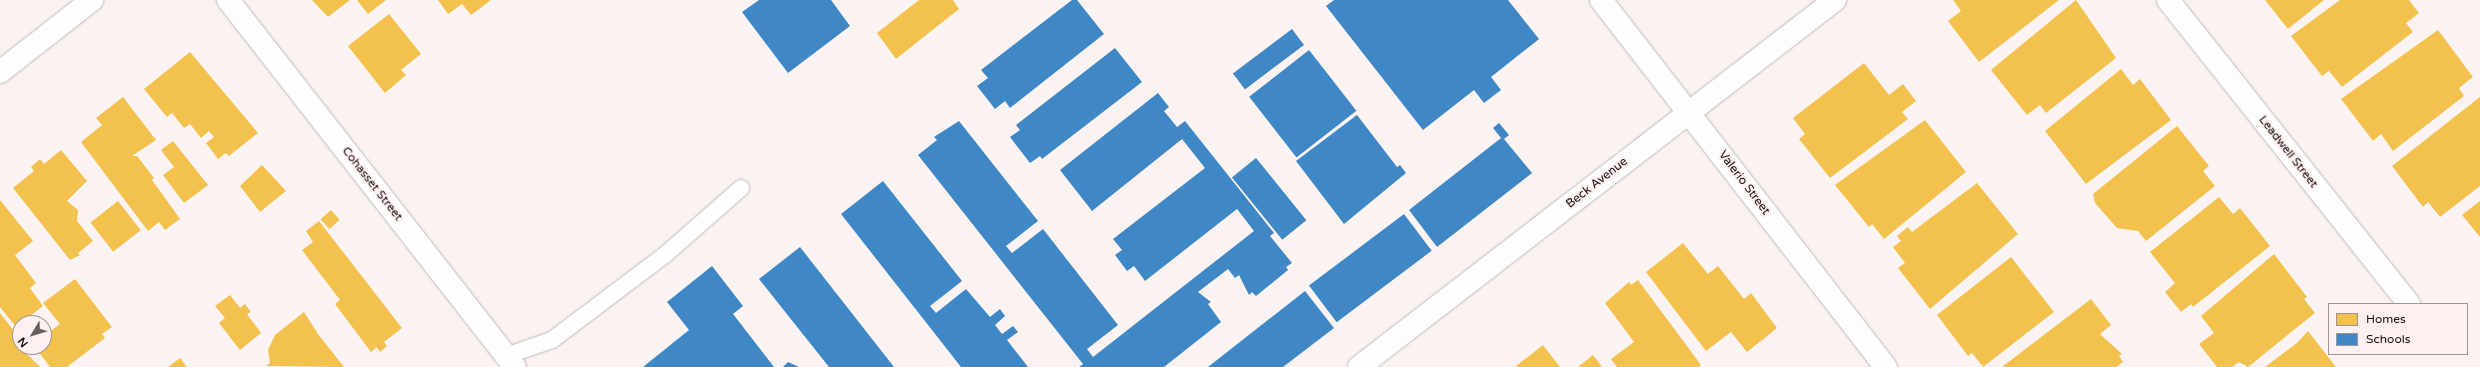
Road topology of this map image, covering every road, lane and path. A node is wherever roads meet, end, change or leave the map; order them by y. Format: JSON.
{"nodes":[{"id":1,"x":92,"y":0,"type":"edge"},
{"id":2,"x":228,"y":0,"type":"edge"},
{"id":3,"x":1602,"y":0,"type":"edge"},
{"id":4,"x":1835,"y":0,"type":"edge"},
{"id":5,"x":2168,"y":0,"type":"edge"},
{"id":6,"x":0,"y":72,"type":"edge"},
{"id":7,"x":1689,"y":111,"type":"junction"},
{"id":8,"x":741,"y":188,"type":"dead end"},
{"id":9,"x":2408,"y":303,"type":"edge"},
{"id":10,"x":505,"y":363,"type":"edge"},
{"id":11,"x":1359,"y":367,"type":"edge"},
{"id":12,"x":1886,"y":367,"type":"edge"}],
"edges":[{"from":1,"to":6,"type":"street"},
{"from":2,"to":10,"type":"street","name":"Cohasset Street"},
{"from":3,"to":7,"type":"street","name":"Valerio Street"},
{"from":4,"to":7,"type":"street","name":"Beck Avenue"},
{"from":5,"to":9,"type":"street","name":"Leadwell Street"},
{"from":7,"to":11,"type":"street","name":"Beck Avenue"},
{"from":7,"to":12,"type":"street","name":"Valerio Street"},
{"from":8,"to":10,"type":"lane"}]}
